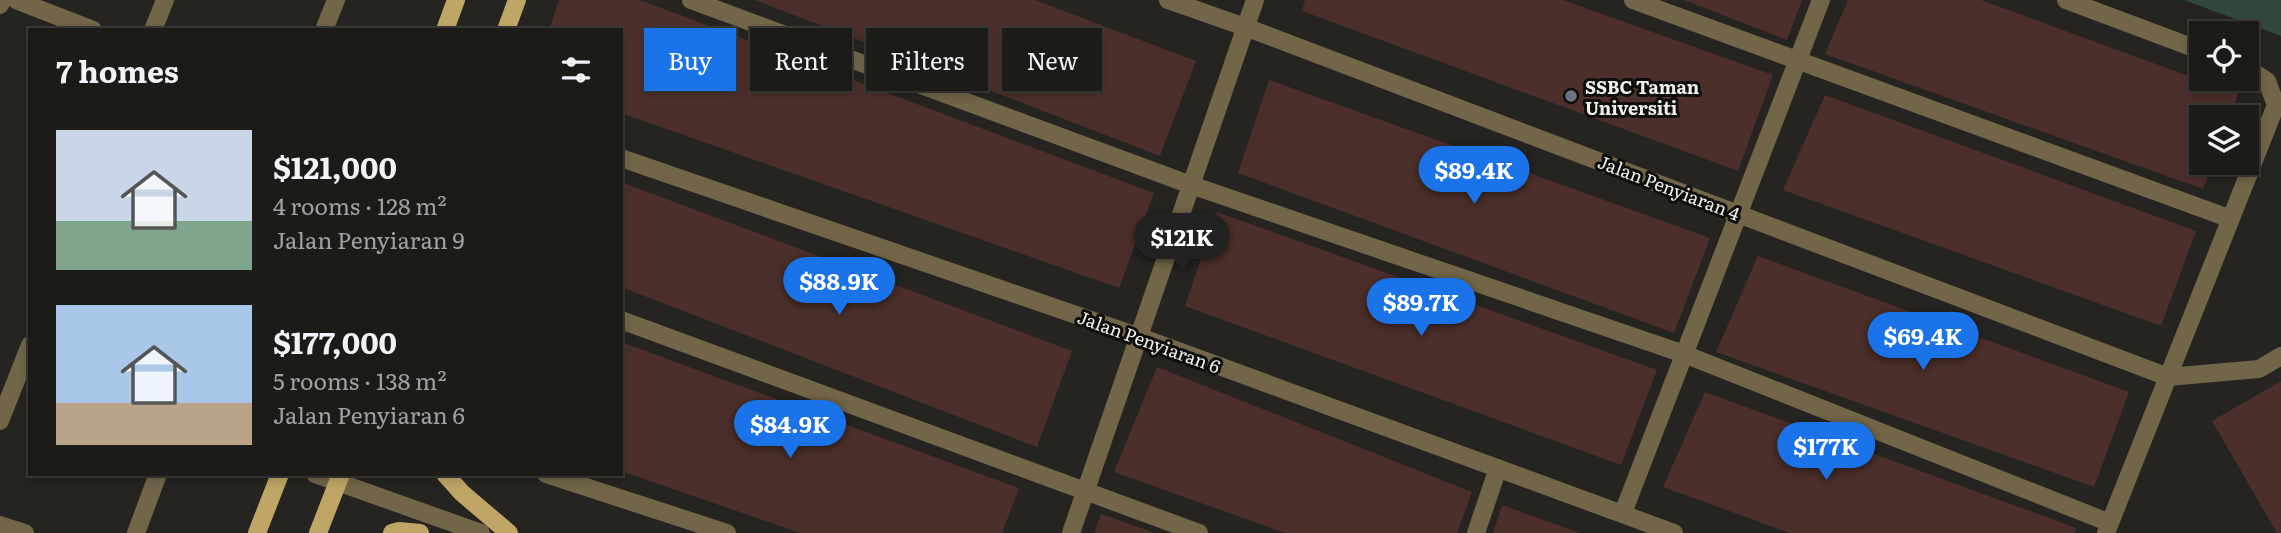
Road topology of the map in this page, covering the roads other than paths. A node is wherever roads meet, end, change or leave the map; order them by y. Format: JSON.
{"nodes":[{"id":1,"x":16,"y":0,"type":"edge"},
{"id":2,"x":165,"y":0,"type":"edge"},
{"id":3,"x":336,"y":0,"type":"edge"},
{"id":4,"x":456,"y":0,"type":"edge"},
{"id":5,"x":517,"y":0,"type":"edge"},
{"id":6,"x":691,"y":0,"type":"edge"},
{"id":7,"x":1168,"y":0,"type":"edge"},
{"id":8,"x":1255,"y":0,"type":"edge"},
{"id":9,"x":1633,"y":0,"type":"edge"},
{"id":10,"x":1821,"y":0,"type":"edge"},
{"id":11,"x":2066,"y":0,"type":"edge"},
{"id":12,"x":1245,"y":27,"type":"junction"},
{"id":13,"x":88,"y":28,"type":"edge"},
{"id":14,"x":154,"y":28,"type":"edge"},
{"id":15,"x":325,"y":28,"type":"edge"},
{"id":16,"x":446,"y":28,"type":"edge"},
{"id":17,"x":507,"y":28,"type":"edge"},
{"id":18,"x":2189,"y":46,"type":"edge"},
{"id":19,"x":1797,"y":61,"type":"junction"},
{"id":20,"x":2259,"y":76,"type":"edge"},
{"id":21,"x":623,"y":159,"type":"edge"},
{"id":22,"x":1191,"y":185,"type":"junction"},
{"id":23,"x":1738,"y":214,"type":"junction"},
{"id":24,"x":2231,"y":219,"type":"junction"},
{"id":25,"x":623,"y":321,"type":"edge"},
{"id":26,"x":1140,"y":337,"type":"junction"},
{"id":27,"x":28,"y":350,"type":"edge"},
{"id":28,"x":1684,"y":354,"type":"junction"},
{"id":29,"x":2281,"y":356,"type":"edge"},
{"id":30,"x":2168,"y":377,"type":"junction"},
{"id":31,"x":0,"y":421,"type":"edge"},
{"id":32,"x":1498,"y":468,"type":"junction"},
{"id":33,"x":157,"y":476,"type":"edge"},
{"id":34,"x":279,"y":476,"type":"edge"},
{"id":35,"x":447,"y":476,"type":"edge"},
{"id":36,"x":551,"y":476,"type":"edge"},
{"id":37,"x":339,"y":478,"type":"edge"},
{"id":38,"x":1085,"y":491,"type":"junction"},
{"id":39,"x":1623,"y":513,"type":"junction"},
{"id":40,"x":0,"y":525,"type":"edge"},
{"id":41,"x":2108,"y":528,"type":"edge"},
{"id":42,"x":24,"y":533,"type":"edge"},
{"id":43,"x":136,"y":533,"type":"edge"},
{"id":44,"x":257,"y":533,"type":"edge"},
{"id":45,"x":318,"y":533,"type":"edge"},
{"id":46,"x":392,"y":533,"type":"edge"},
{"id":47,"x":420,"y":533,"type":"edge"},
{"id":48,"x":481,"y":533,"type":"edge"},
{"id":49,"x":509,"y":533,"type":"edge"},
{"id":50,"x":727,"y":533,"type":"edge"},
{"id":51,"x":1070,"y":533,"type":"edge"},
{"id":52,"x":1199,"y":533,"type":"edge"},
{"id":53,"x":1476,"y":533,"type":"edge"},
{"id":54,"x":1674,"y":533,"type":"edge"}],
"edges":[{"from":1,"to":13,"type":"street"},
{"from":2,"to":14,"type":"street"},
{"from":3,"to":15,"type":"street"},
{"from":4,"to":16,"type":"main road"},
{"from":5,"to":17,"type":"main road"},
{"from":6,"to":22,"type":"street"},
{"from":7,"to":12,"type":"street","name":"Jalan Penyiaran 4"},
{"from":8,"to":12,"type":"street"},
{"from":9,"to":19,"type":"street"},
{"from":10,"to":19,"type":"street"},
{"from":11,"to":18,"type":"street"},
{"from":12,"to":22,"type":"street"},
{"from":12,"to":23,"type":"street","name":"Jalan Penyiaran 4"},
{"from":19,"to":23,"type":"street"},
{"from":19,"to":24,"type":"street"},
{"from":20,"to":24,"type":"street"},
{"from":21,"to":26,"type":"street","name":"Jalan Penyiaran 6"},
{"from":22,"to":26,"type":"street"},
{"from":22,"to":28,"type":"street"},
{"from":23,"to":28,"type":"street"},
{"from":23,"to":30,"type":"street","name":"Jalan Penyiaran 4"},
{"from":24,"to":30,"type":"street"},
{"from":25,"to":38,"type":"street"},
{"from":26,"to":32,"type":"street","name":"Jalan Penyiaran 6"},
{"from":26,"to":38,"type":"street"},
{"from":27,"to":31,"type":"street"},
{"from":28,"to":39,"type":"street"},
{"from":28,"to":41,"type":"street"},
{"from":29,"to":30,"type":"street"},
{"from":30,"to":41,"type":"street"},
{"from":32,"to":39,"type":"street","name":"Jalan Penyiaran 6"},
{"from":32,"to":53,"type":"street"},
{"from":33,"to":43,"type":"street"},
{"from":34,"to":44,"type":"main road"},
{"from":35,"to":49,"type":"main road"},
{"from":36,"to":50,"type":"street"},
{"from":37,"to":45,"type":"main road"},
{"from":37,"to":48,"type":"street"},
{"from":38,"to":51,"type":"street"},
{"from":38,"to":52,"type":"street"},
{"from":39,"to":54,"type":"street","name":"Jalan Penyiaran 6"},
{"from":40,"to":42,"type":"street"},
{"from":46,"to":47,"type":"main road"}]}
